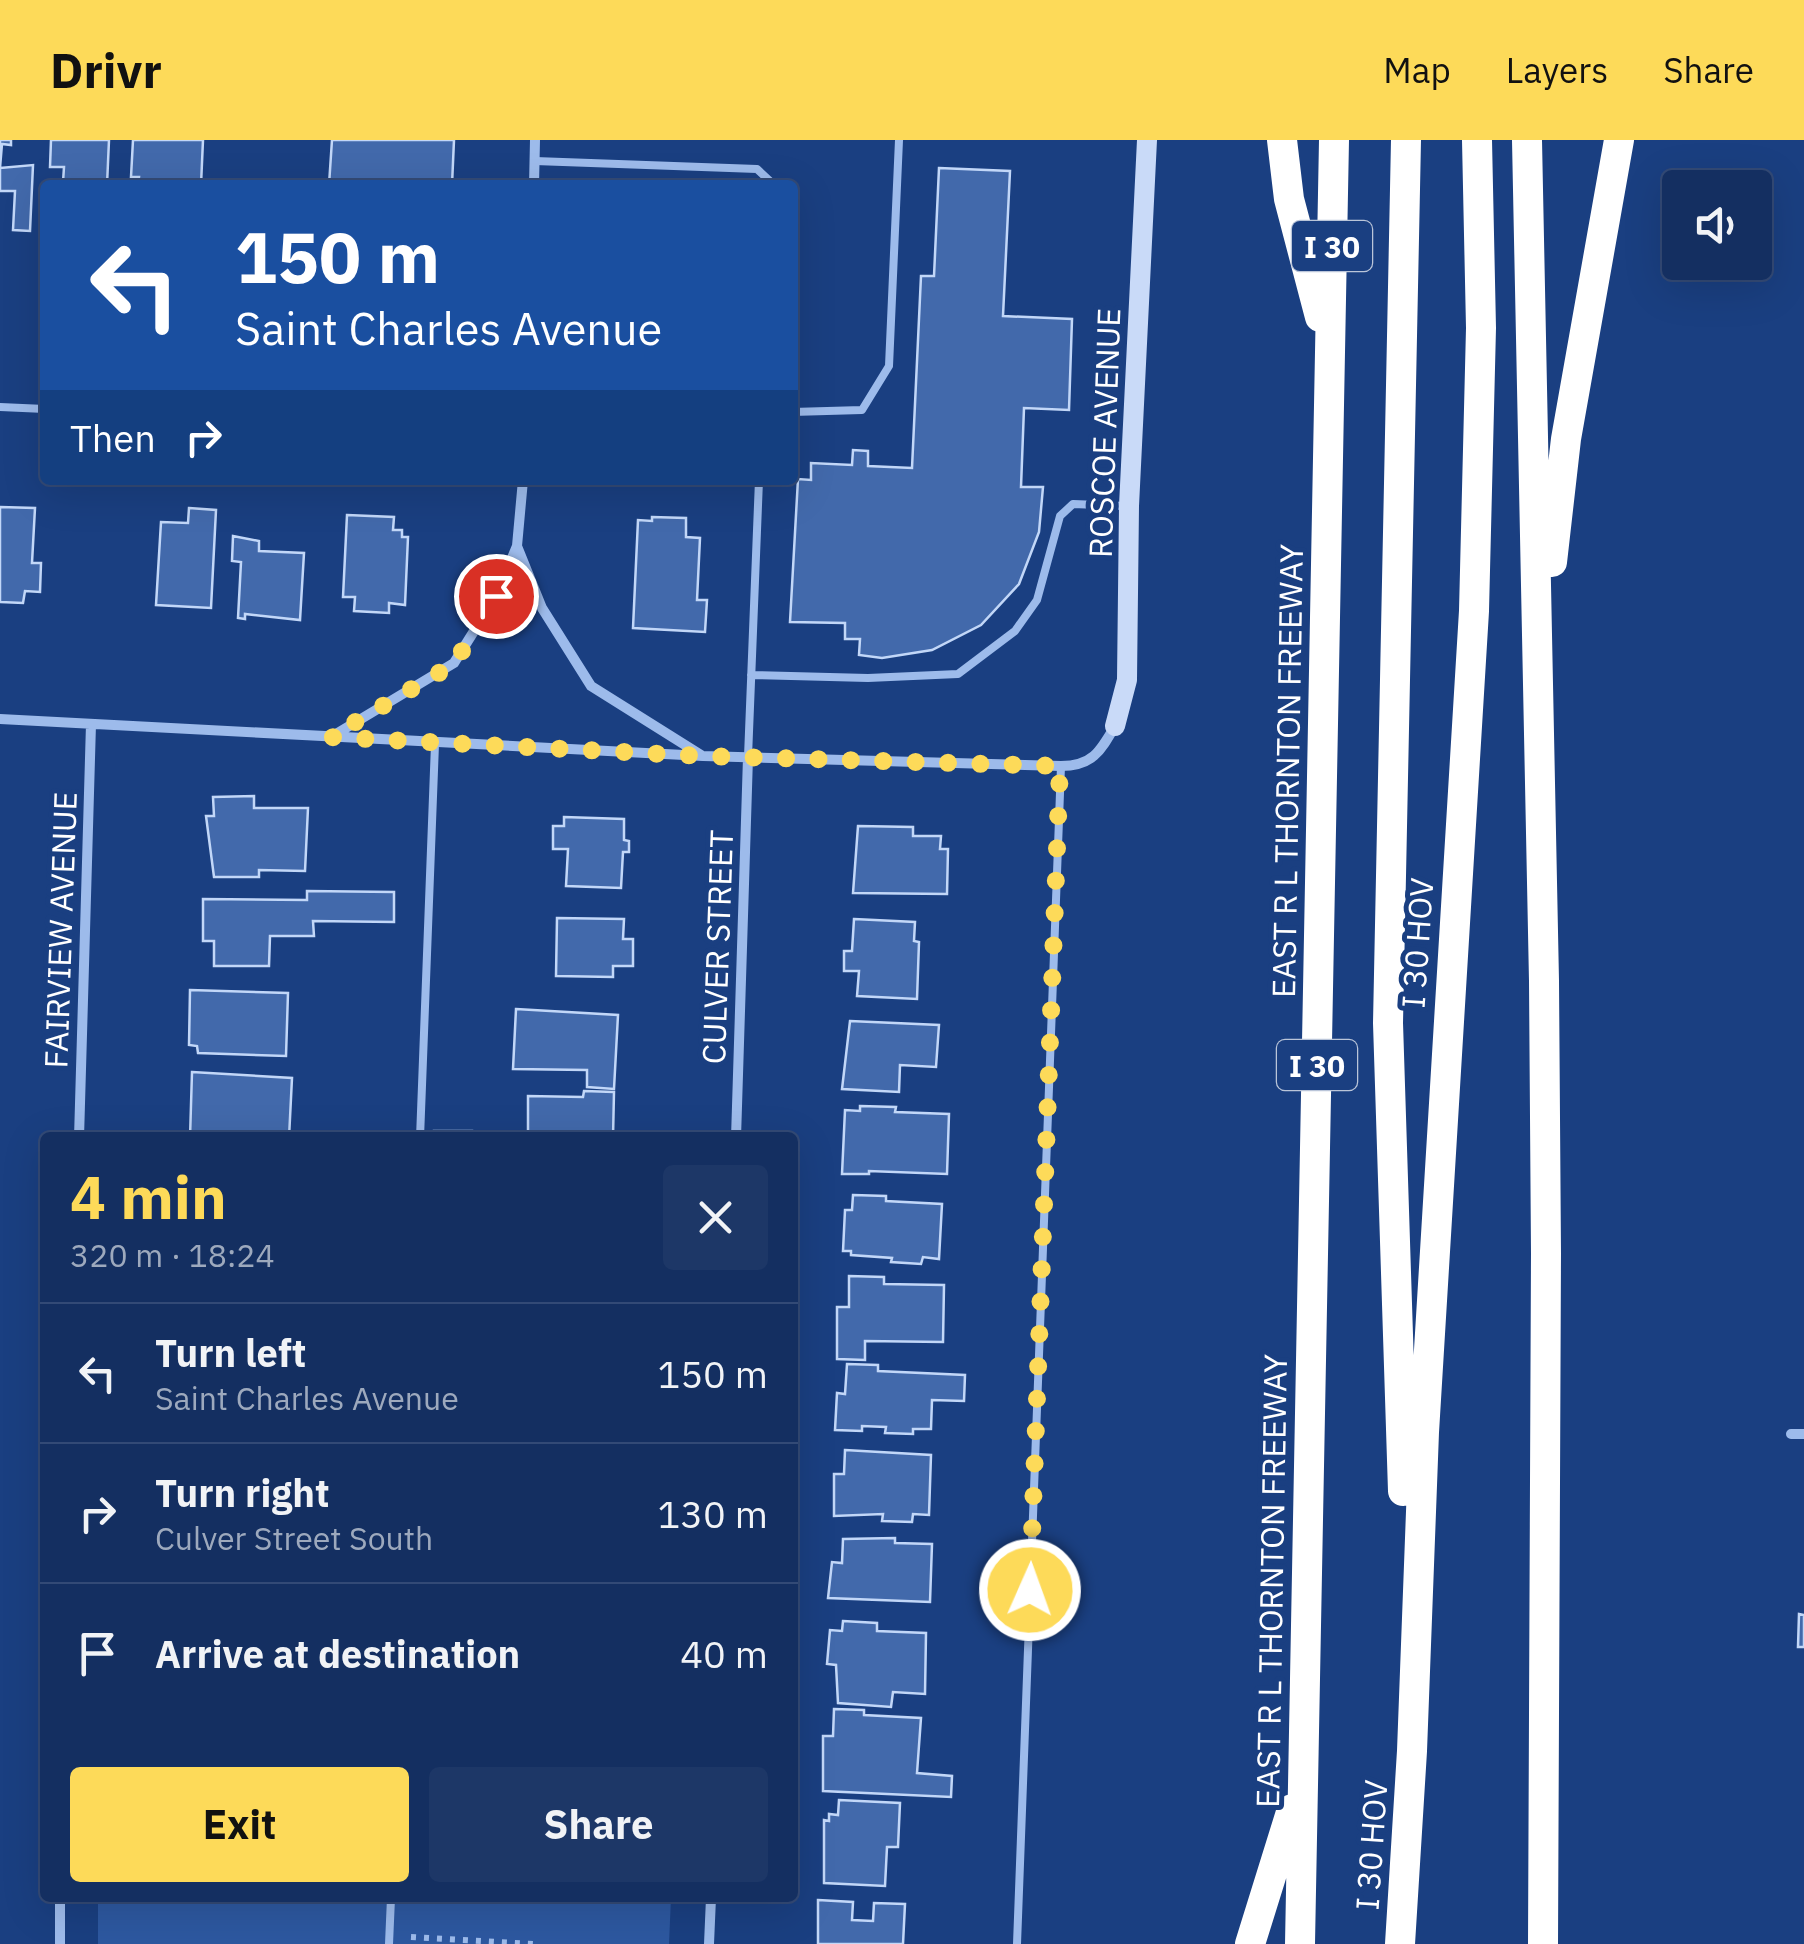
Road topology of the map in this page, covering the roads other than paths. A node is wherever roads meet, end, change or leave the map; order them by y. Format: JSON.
{"nodes":[{"id":1,"x":535,"y":140,"type":"edge"},
{"id":2,"x":898,"y":140,"type":"edge"},
{"id":3,"x":1147,"y":140,"type":"edge"},
{"id":4,"x":1282,"y":140,"type":"edge"},
{"id":5,"x":1334,"y":140,"type":"edge"},
{"id":6,"x":1406,"y":140,"type":"edge"},
{"id":7,"x":1477,"y":140,"type":"edge"},
{"id":8,"x":1527,"y":140,"type":"edge"},
{"id":9,"x":1618,"y":140,"type":"edge"},
{"id":10,"x":534,"y":161,"type":"junction"},
{"id":11,"x":534,"y":180,"type":"edge"},
{"id":12,"x":769,"y":180,"type":"edge"},
{"id":13,"x":1330,"y":352,"type":"junction"},
{"id":14,"x":0,"y":407,"type":"edge"},
{"id":15,"x":40,"y":409,"type":"edge"},
{"id":16,"x":798,"y":412,"type":"edge"},
{"id":17,"x":522,"y":485,"type":"edge"},
{"id":18,"x":758,"y":485,"type":"edge"},
{"id":19,"x":1129,"y":506,"type":"junction"},
{"id":20,"x":517,"y":546,"type":"junction"},
{"id":21,"x":751,"y":676,"type":"junction"},
{"id":22,"x":0,"y":719,"type":"edge"},
{"id":23,"x":1540,"y":720,"type":"junction"},
{"id":24,"x":92,"y":724,"type":"junction"},
{"id":25,"x":1114,"y":726,"type":"joint"},
{"id":26,"x":330,"y":737,"type":"junction"},
{"id":27,"x":434,"y":744,"type":"junction"},
{"id":28,"x":703,"y":756,"type":"junction"},
{"id":29,"x":748,"y":758,"type":"junction"},
{"id":30,"x":1060,"y":766,"type":"junction"},
{"id":31,"x":79,"y":1132,"type":"edge"},
{"id":32,"x":420,"y":1132,"type":"edge"},
{"id":33,"x":736,"y":1132,"type":"edge"},
{"id":34,"x":1791,"y":1434,"type":"dead end"},
{"id":35,"x":1804,"y":1434,"type":"edge"},
{"id":36,"x":1412,"y":1751,"type":"junction"},
{"id":37,"x":1302,"y":1777,"type":"junction"},
{"id":38,"x":60,"y":1902,"type":"edge"},
{"id":39,"x":391,"y":1902,"type":"edge"},
{"id":40,"x":711,"y":1902,"type":"edge"},
{"id":41,"x":390,"y":1940,"type":"edge"},
{"id":42,"x":60,"y":1944,"type":"edge"},
{"id":43,"x":709,"y":1944,"type":"edge"},
{"id":44,"x":1017,"y":1944,"type":"edge"},
{"id":45,"x":1250,"y":1944,"type":"edge"},
{"id":46,"x":1300,"y":1944,"type":"edge"},
{"id":47,"x":1398,"y":1944,"type":"edge"},
{"id":48,"x":1420,"y":1944,"type":"edge"},
{"id":49,"x":1543,"y":1944,"type":"edge"}],
"edges":[{"from":1,"to":10,"type":"street"},
{"from":2,"to":16,"type":"lane"},
{"from":3,"to":19,"type":"street","name":"ROSCOE AVENUE"},
{"from":4,"to":13,"type":"highway"},
{"from":5,"to":13,"type":"highway","name":"EAST R L THORNTON FREEWAY","number":"I 30"},
{"from":6,"to":36,"type":"highway","name":"I 30 HOV"},
{"from":7,"to":36,"type":"highway","name":"I 30 HOV"},
{"from":8,"to":23,"type":"highway"},
{"from":9,"to":23,"type":"highway"},
{"from":10,"to":11,"type":"street"},
{"from":10,"to":12,"type":"lane"},
{"from":13,"to":37,"type":"highway","name":"EAST R L THORNTON FREEWAY","number":"I 30"},
{"from":14,"to":15,"type":"lane"},
{"from":17,"to":20,"type":"street"},
{"from":18,"to":21,"type":"lane"},
{"from":19,"to":21,"type":"lane"},
{"from":19,"to":25,"type":"street","name":"ROSCOE AVENUE"},
{"from":20,"to":26,"type":"street"},
{"from":20,"to":28,"type":"street"},
{"from":21,"to":29,"type":"lane"},
{"from":22,"to":24,"type":"street"},
{"from":23,"to":49,"type":"highway"},
{"from":24,"to":26,"type":"street"},
{"from":24,"to":31,"type":"street","name":"FAIRVIEW AVENUE"},
{"from":25,"to":30,"type":"street"},
{"from":26,"to":27,"type":"street"},
{"from":27,"to":28,"type":"street"},
{"from":27,"to":32,"type":"lane"},
{"from":28,"to":29,"type":"street"},
{"from":29,"to":30,"type":"street"},
{"from":29,"to":33,"type":"street","name":"CULVER STREET"},
{"from":30,"to":44,"type":"lane"},
{"from":34,"to":35,"type":"street"},
{"from":36,"to":47,"type":"highway"},
{"from":36,"to":48,"type":"highway"},
{"from":37,"to":45,"type":"highway"},
{"from":37,"to":46,"type":"highway","name":"EAST R L THORNTON FREEWAY","number":"I 30"},
{"from":38,"to":42,"type":"street"},
{"from":39,"to":41,"type":"lane"},
{"from":40,"to":43,"type":"street"}]}
